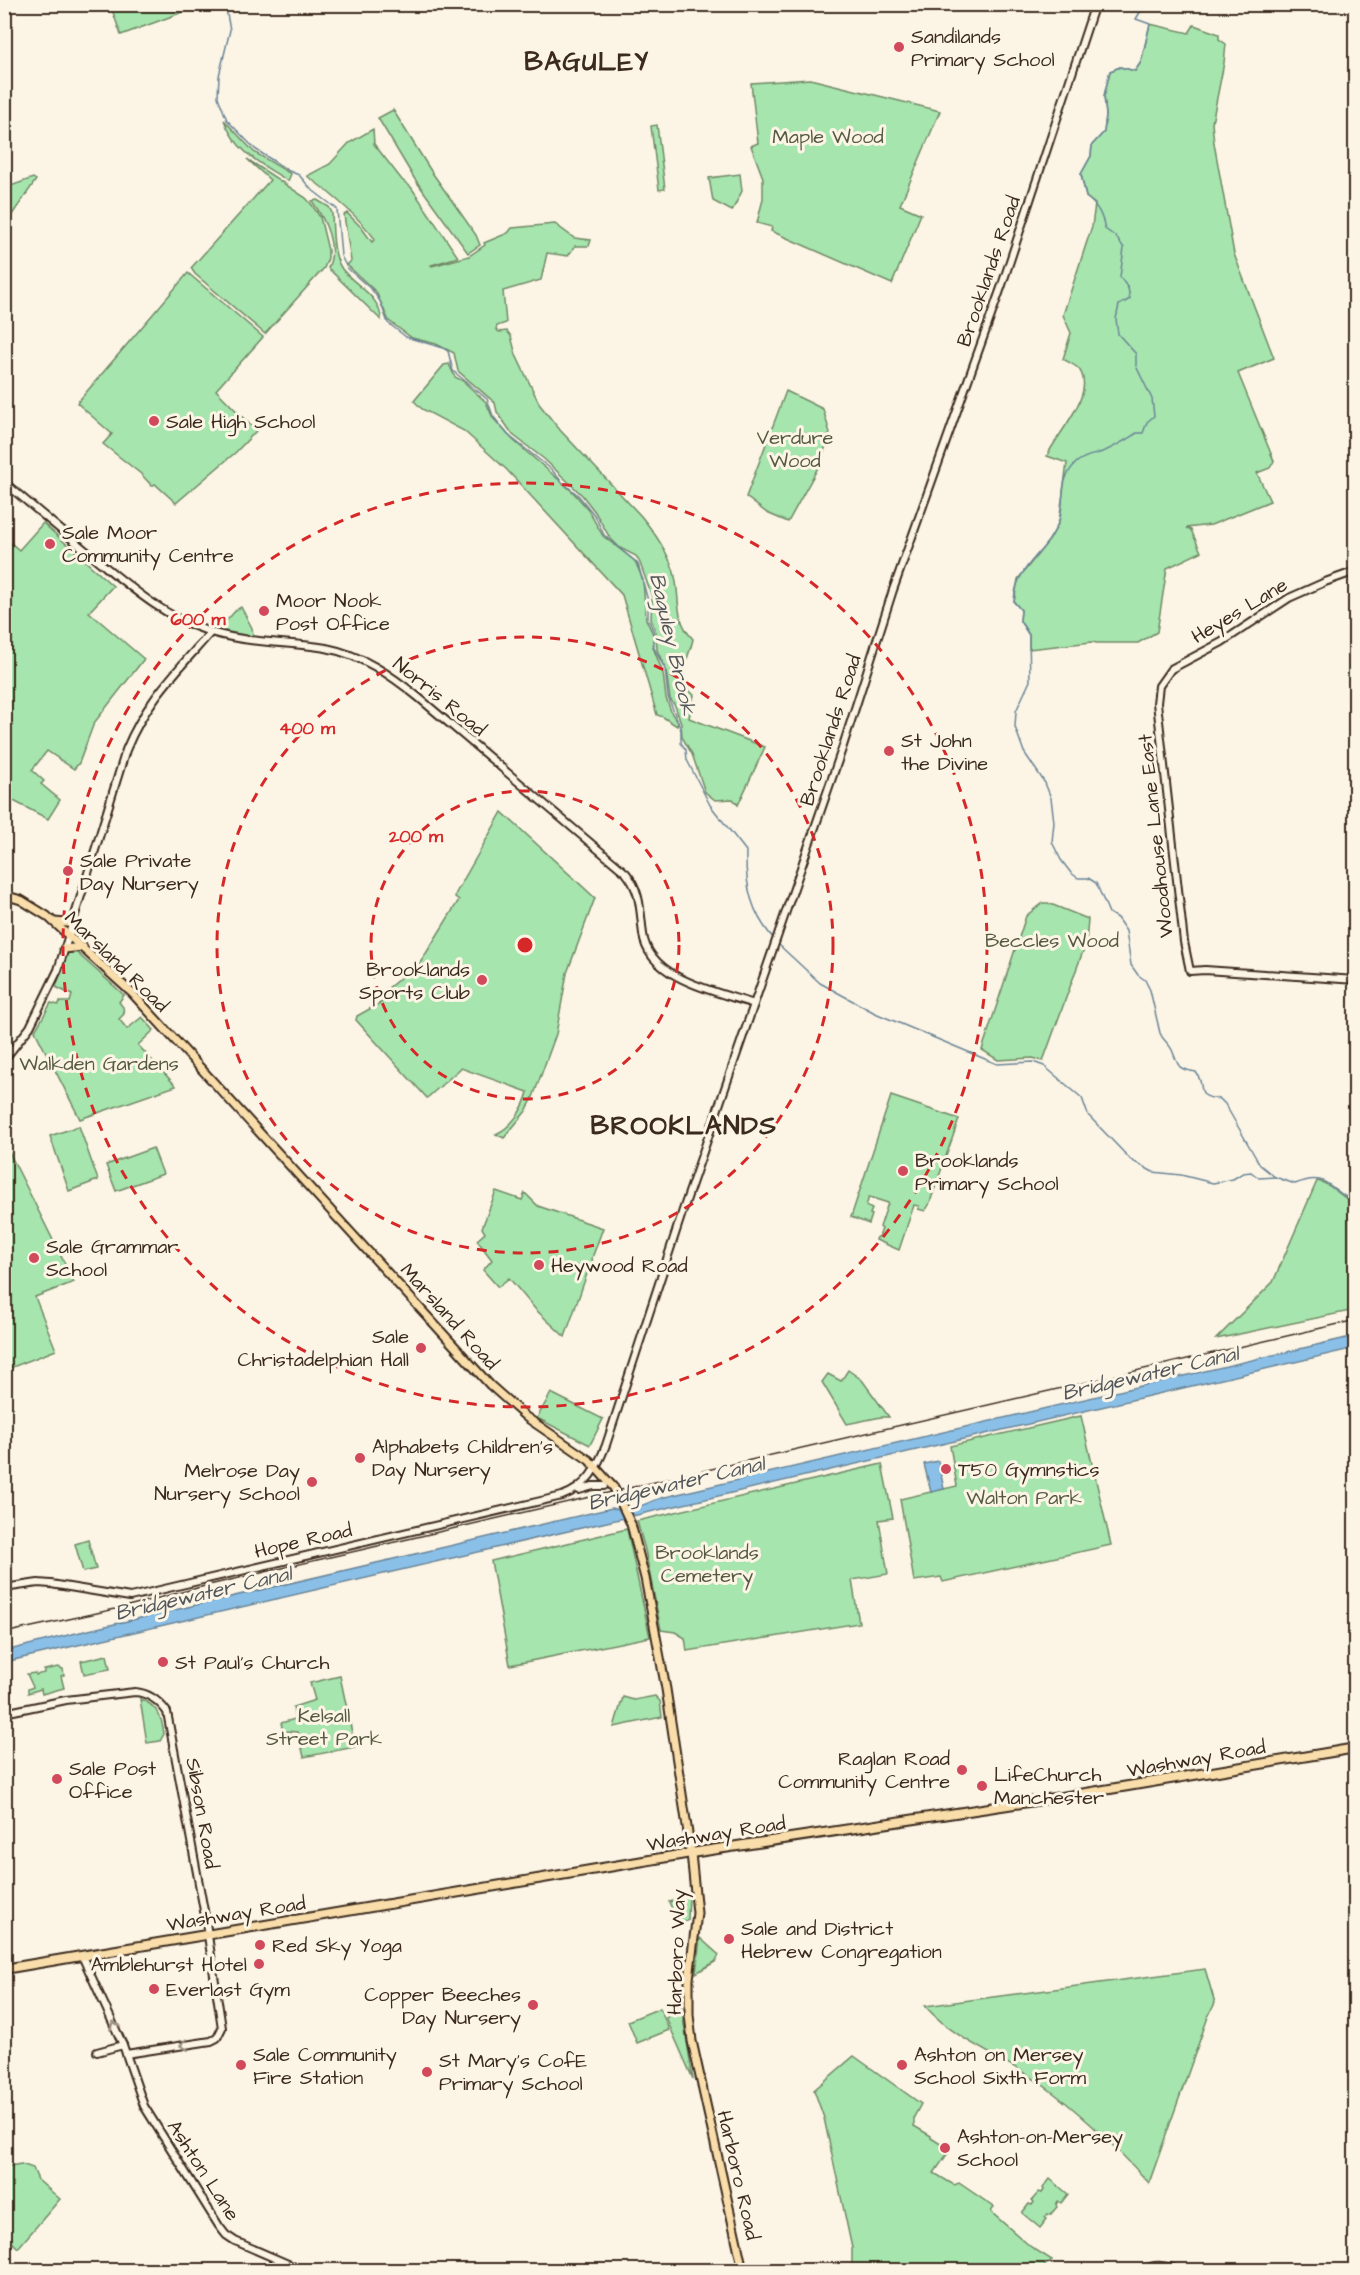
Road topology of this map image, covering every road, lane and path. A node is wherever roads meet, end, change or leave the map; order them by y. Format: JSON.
{"nodes":[{"id":1,"x":1095,"y":4,"type":"edge"},
{"id":2,"x":4,"y":482,"type":"edge"},
{"id":3,"x":1356,"y":572,"type":"edge"},
{"id":4,"x":211,"y":632,"type":"junction"},
{"id":5,"x":1157,"y":696,"type":"joint"},
{"id":6,"x":4,"y":895,"type":"edge"},
{"id":7,"x":74,"y":920,"type":"junction"},
{"id":8,"x":54,"y":922,"type":"junction"},
{"id":9,"x":69,"y":935,"type":"junction"},
{"id":10,"x":83,"y":947,"type":"junction"},
{"id":11,"x":64,"y":949,"type":"junction"},
{"id":12,"x":1356,"y":980,"type":"edge"},
{"id":13,"x":754,"y":1004,"type":"junction"},
{"id":14,"x":4,"y":1060,"type":"edge"},
{"id":15,"x":597,"y":1466,"type":"junction"},
{"id":16,"x":604,"y":1486,"type":"joint"},
{"id":17,"x":614,"y":1488,"type":"junction"},
{"id":18,"x":573,"y":1491,"type":"junction"},
{"id":19,"x":4,"y":1588,"type":"edge"},
{"id":20,"x":4,"y":1713,"type":"edge"},
{"id":21,"x":1356,"y":1748,"type":"edge"},
{"id":22,"x":691,"y":1853,"type":"junction"},
{"id":23,"x":207,"y":1934,"type":"junction"},
{"id":24,"x":82,"y":1956,"type":"junction"},
{"id":25,"x":4,"y":1969,"type":"edge"},
{"id":26,"x":123,"y":2045,"type":"junction"},
{"id":27,"x":97,"y":2052,"type":"dead end"},
{"id":28,"x":126,"y":2054,"type":"junction"},
{"id":29,"x":702,"y":2086,"type":"joint"},
{"id":30,"x":302,"y":2271,"type":"edge"},
{"id":31,"x":743,"y":2271,"type":"edge"},
{"id":32,"x":1144,"y":2271,"type":"edge"},
{"id":33,"x":1179,"y":2271,"type":"edge"}],
"edges":[{"from":1,"to":13,"type":"street","name":"Brooklands Road"},
{"from":2,"to":4,"type":"street","name":"Norris Road"},
{"from":3,"to":5,"type":"street","name":"Heyes Lane"},
{"from":4,"to":7,"type":"street"},
{"from":4,"to":13,"type":"street","name":"Norris Road"},
{"from":5,"to":12,"type":"street","name":"Woodhouse Lane East"},
{"from":6,"to":8,"type":"main road","name":"Marsland Road"},
{"from":7,"to":8,"type":"main road"},
{"from":7,"to":9,"type":"street"},
{"from":8,"to":9,"type":"main road","name":"Marsland Road"},
{"from":9,"to":10,"type":"main road","name":"Marsland Road"},
{"from":9,"to":11,"type":"street"},
{"from":10,"to":11,"type":"main road"},
{"from":10,"to":15,"type":"main road","name":"Marsland Road"},
{"from":11,"to":14,"type":"street"},
{"from":13,"to":15,"type":"street","name":"Brooklands Road"},
{"from":15,"to":17,"type":"main road","name":"Marsland Road"},
{"from":15,"to":18,"type":"street","name":"Hope Road"},
{"from":16,"to":17,"type":"main road"},
{"from":16,"to":18,"type":"street"},
{"from":17,"to":22,"type":"main road","name":"Marsland Road","bridge":true},
{"from":18,"to":19,"type":"street","name":"Hope Road"},
{"from":20,"to":23,"type":"street","name":"Sibson Road"},
{"from":21,"to":22,"type":"highway","name":"Washway Road"},
{"from":22,"to":23,"type":"highway","name":"Washway Road"},
{"from":22,"to":29,"type":"main road","name":"Harboro Way"},
{"from":23,"to":24,"type":"highway","name":"Washway Road"},
{"from":23,"to":28,"type":"street","name":"Sibson Road","one_way":true},
{"from":24,"to":25,"type":"highway","name":"Washway Road"},
{"from":26,"to":24,"type":"street","name":"Ashton Lane","one_way":true},
{"from":26,"to":27,"type":"street"},
{"from":26,"to":28,"type":"street","name":"Ashton Lane"},
{"from":28,"to":30,"type":"street","name":"Ashton Lane"},
{"from":29,"to":31,"type":"main road","name":"Harboro Road"},
{"from":32,"to":33,"type":"street"}]}
